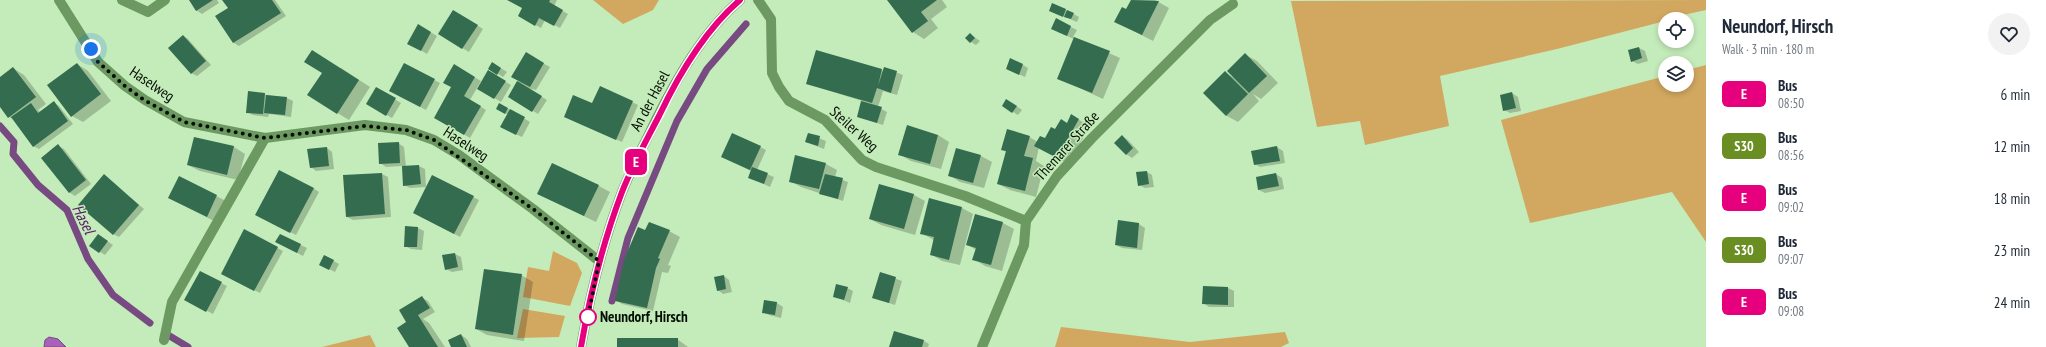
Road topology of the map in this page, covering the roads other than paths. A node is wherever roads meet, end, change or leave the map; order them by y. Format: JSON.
{"nodes":[{"id":1,"x":59,"y":0,"type":"edge"},
{"id":2,"x":122,"y":0,"type":"edge"},
{"id":3,"x":165,"y":0,"type":"edge"},
{"id":4,"x":740,"y":0,"type":"edge"},
{"id":5,"x":758,"y":0,"type":"edge"},
{"id":6,"x":1233,"y":4,"type":"dead end"},
{"id":7,"x":265,"y":138,"type":"junction"},
{"id":8,"x":1026,"y":221,"type":"junction"},
{"id":9,"x":599,"y":261,"type":"junction"},
{"id":10,"x":164,"y":340,"type":"dead end"},
{"id":11,"x":581,"y":347,"type":"edge"},
{"id":12,"x":982,"y":347,"type":"edge"}],
"edges":[{"from":1,"to":7,"type":"street","name":"Haselweg"},
{"from":2,"to":3,"type":"street"},
{"from":4,"to":9,"type":"street","name":"An der Hasel"},
{"from":5,"to":8,"type":"street","name":"Steiler Weg"},
{"from":6,"to":8,"type":"street","name":"Themarer Straße"},
{"from":7,"to":9,"type":"street","name":"Haselweg"},
{"from":7,"to":10,"type":"street"},
{"from":8,"to":12,"type":"street","name":"Themarer Straße"},
{"from":9,"to":11,"type":"street","name":"An der Hasel"}]}
